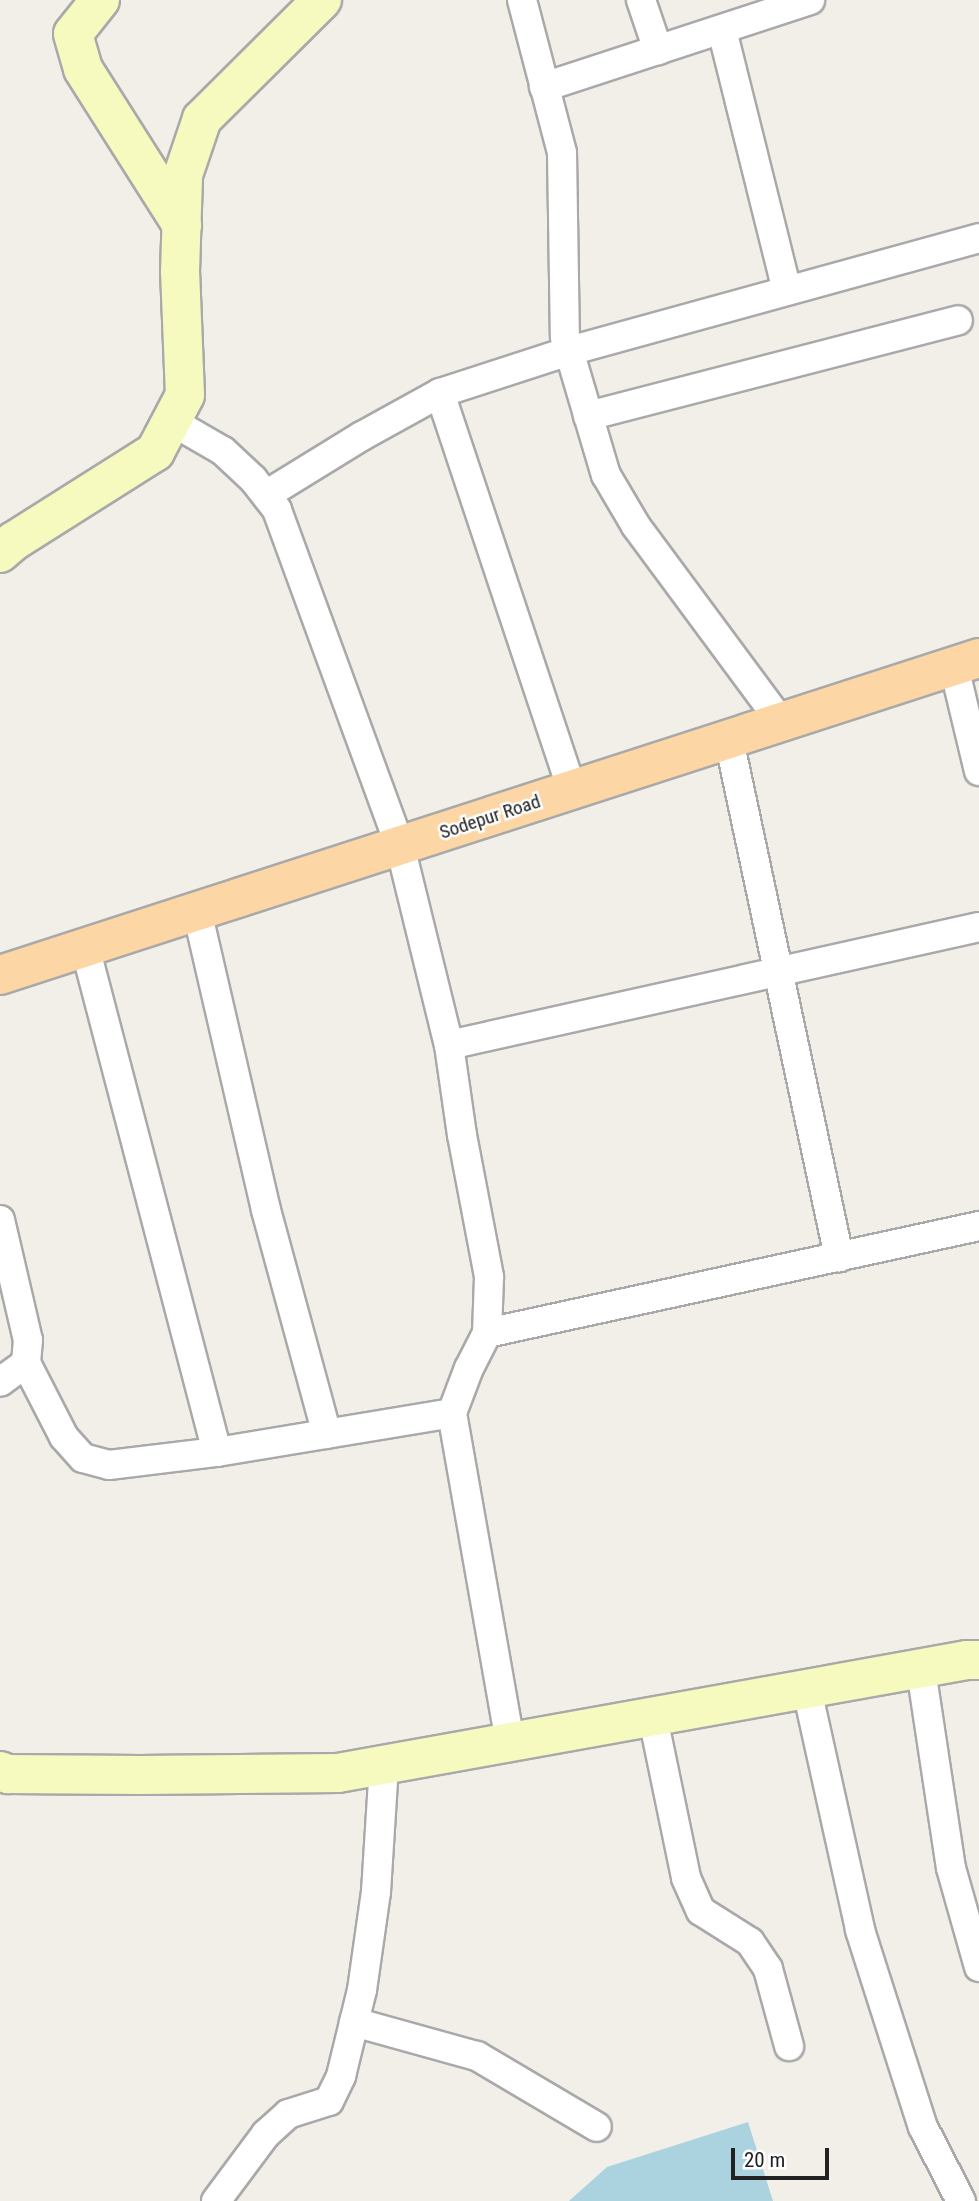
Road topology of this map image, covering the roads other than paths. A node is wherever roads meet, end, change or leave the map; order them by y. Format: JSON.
{"nodes":[{"id":1,"x":100,"y":0,"type":"edge"},
{"id":2,"x":322,"y":0,"type":"edge"},
{"id":3,"x":522,"y":0,"type":"edge"},
{"id":4,"x":640,"y":0,"type":"edge"},
{"id":5,"x":810,"y":0,"type":"edge"},
{"id":6,"x":722,"y":30,"type":"junction"},
{"id":7,"x":658,"y":50,"type":"junction"},
{"id":8,"x":544,"y":87,"type":"junction"},
{"id":9,"x":182,"y":225,"type":"junction"},
{"id":10,"x":979,"y":238,"type":"edge"},
{"id":11,"x":787,"y":290,"type":"junction"},
{"id":12,"x":958,"y":320,"type":"dead end"},
{"id":13,"x":569,"y":351,"type":"junction"},
{"id":14,"x":440,"y":393,"type":"junction"},
{"id":15,"x":589,"y":416,"type":"junction"},
{"id":16,"x":171,"y":421,"type":"junction"},
{"id":17,"x":266,"y":495,"type":"junction"},
{"id":18,"x":0,"y":553,"type":"edge"},
{"id":19,"x":967,"y":663,"type":"edge"},
{"id":20,"x":782,"y":723,"type":"junction"},
{"id":21,"x":729,"y":740,"type":"junction"},
{"id":22,"x":979,"y":771,"type":"edge"},
{"id":23,"x":572,"y":790,"type":"junction"},
{"id":24,"x":400,"y":846,"type":"junction"},
{"id":25,"x":197,"y":911,"type":"junction"},
{"id":26,"x":979,"y":927,"type":"edge"},
{"id":27,"x":85,"y":947,"type":"junction"},
{"id":28,"x":779,"y":970,"type":"junction"},
{"id":29,"x":0,"y":975,"type":"edge"},
{"id":30,"x":449,"y":1045,"type":"junction"},
{"id":31,"x":0,"y":1220,"type":"edge"},
{"id":32,"x":979,"y":1226,"type":"edge"},
{"id":33,"x":839,"y":1257,"type":"junction"},
{"id":34,"x":487,"y":1333,"type":"junction"},
{"id":35,"x":26,"y":1363,"type":"junction"},
{"id":36,"x":0,"y":1382,"type":"edge"},
{"id":37,"x":452,"y":1413,"type":"junction"},
{"id":38,"x":327,"y":1434,"type":"junction"},
{"id":39,"x":217,"y":1452,"type":"junction"},
{"id":40,"x":979,"y":1660,"type":"edge"},
{"id":41,"x":921,"y":1670,"type":"junction"},
{"id":42,"x":807,"y":1690,"type":"junction"},
{"id":43,"x":653,"y":1718,"type":"junction"},
{"id":44,"x":510,"y":1744,"type":"junction"},
{"id":45,"x":384,"y":1765,"type":"junction"},
{"id":46,"x":0,"y":1771,"type":"edge"},
{"id":47,"x":979,"y":1967,"type":"edge"},
{"id":48,"x":354,"y":2022,"type":"junction"},
{"id":49,"x":789,"y":2046,"type":"dead end"},
{"id":50,"x":597,"y":2127,"type":"dead end"},
{"id":51,"x":216,"y":2201,"type":"edge"},
{"id":52,"x":961,"y":2201,"type":"edge"}],
"edges":[{"from":1,"to":9,"type":"street"},
{"from":2,"to":9,"type":"street"},
{"from":3,"to":8,"type":"street"},
{"from":4,"to":7,"type":"street"},
{"from":5,"to":6,"type":"street"},
{"from":6,"to":7,"type":"street"},
{"from":6,"to":11,"type":"street"},
{"from":7,"to":8,"type":"street"},
{"from":8,"to":13,"type":"street"},
{"from":9,"to":16,"type":"street"},
{"from":10,"to":11,"type":"street"},
{"from":11,"to":13,"type":"street"},
{"from":12,"to":15,"type":"street"},
{"from":13,"to":14,"type":"street"},
{"from":13,"to":15,"type":"street"},
{"from":14,"to":17,"type":"street"},
{"from":14,"to":23,"type":"street"},
{"from":15,"to":20,"type":"street"},
{"from":16,"to":17,"type":"street"},
{"from":16,"to":18,"type":"street"},
{"from":17,"to":24,"type":"street"},
{"from":19,"to":20,"type":"main road","name":"Sodepur Road"},
{"from":19,"to":22,"type":"street"},
{"from":20,"to":21,"type":"main road","name":"Sodepur Road"},
{"from":21,"to":23,"type":"main road","name":"Sodepur Road"},
{"from":21,"to":28,"type":"street"},
{"from":23,"to":24,"type":"main road","name":"Sodepur Road"},
{"from":24,"to":25,"type":"main road","name":"Sodepur Road"},
{"from":24,"to":30,"type":"street"},
{"from":25,"to":27,"type":"main road","name":"Sodepur Road"},
{"from":25,"to":38,"type":"street"},
{"from":26,"to":28,"type":"street"},
{"from":27,"to":29,"type":"main road","name":"Sodepur Road"},
{"from":27,"to":39,"type":"street"},
{"from":28,"to":30,"type":"street"},
{"from":28,"to":33,"type":"street"},
{"from":30,"to":34,"type":"street"},
{"from":31,"to":35,"type":"street"},
{"from":32,"to":33,"type":"street"},
{"from":33,"to":34,"type":"street"},
{"from":34,"to":37,"type":"street"},
{"from":35,"to":36,"type":"street"},
{"from":35,"to":39,"type":"street"},
{"from":37,"to":38,"type":"street"},
{"from":37,"to":44,"type":"street"},
{"from":38,"to":39,"type":"street"},
{"from":40,"to":41,"type":"street"},
{"from":41,"to":42,"type":"street"},
{"from":41,"to":47,"type":"street"},
{"from":42,"to":43,"type":"street"},
{"from":42,"to":52,"type":"street"},
{"from":43,"to":44,"type":"street"},
{"from":43,"to":49,"type":"street"},
{"from":44,"to":45,"type":"street"},
{"from":45,"to":46,"type":"street"},
{"from":45,"to":48,"type":"street"},
{"from":48,"to":50,"type":"street"},
{"from":48,"to":51,"type":"street"}]}
